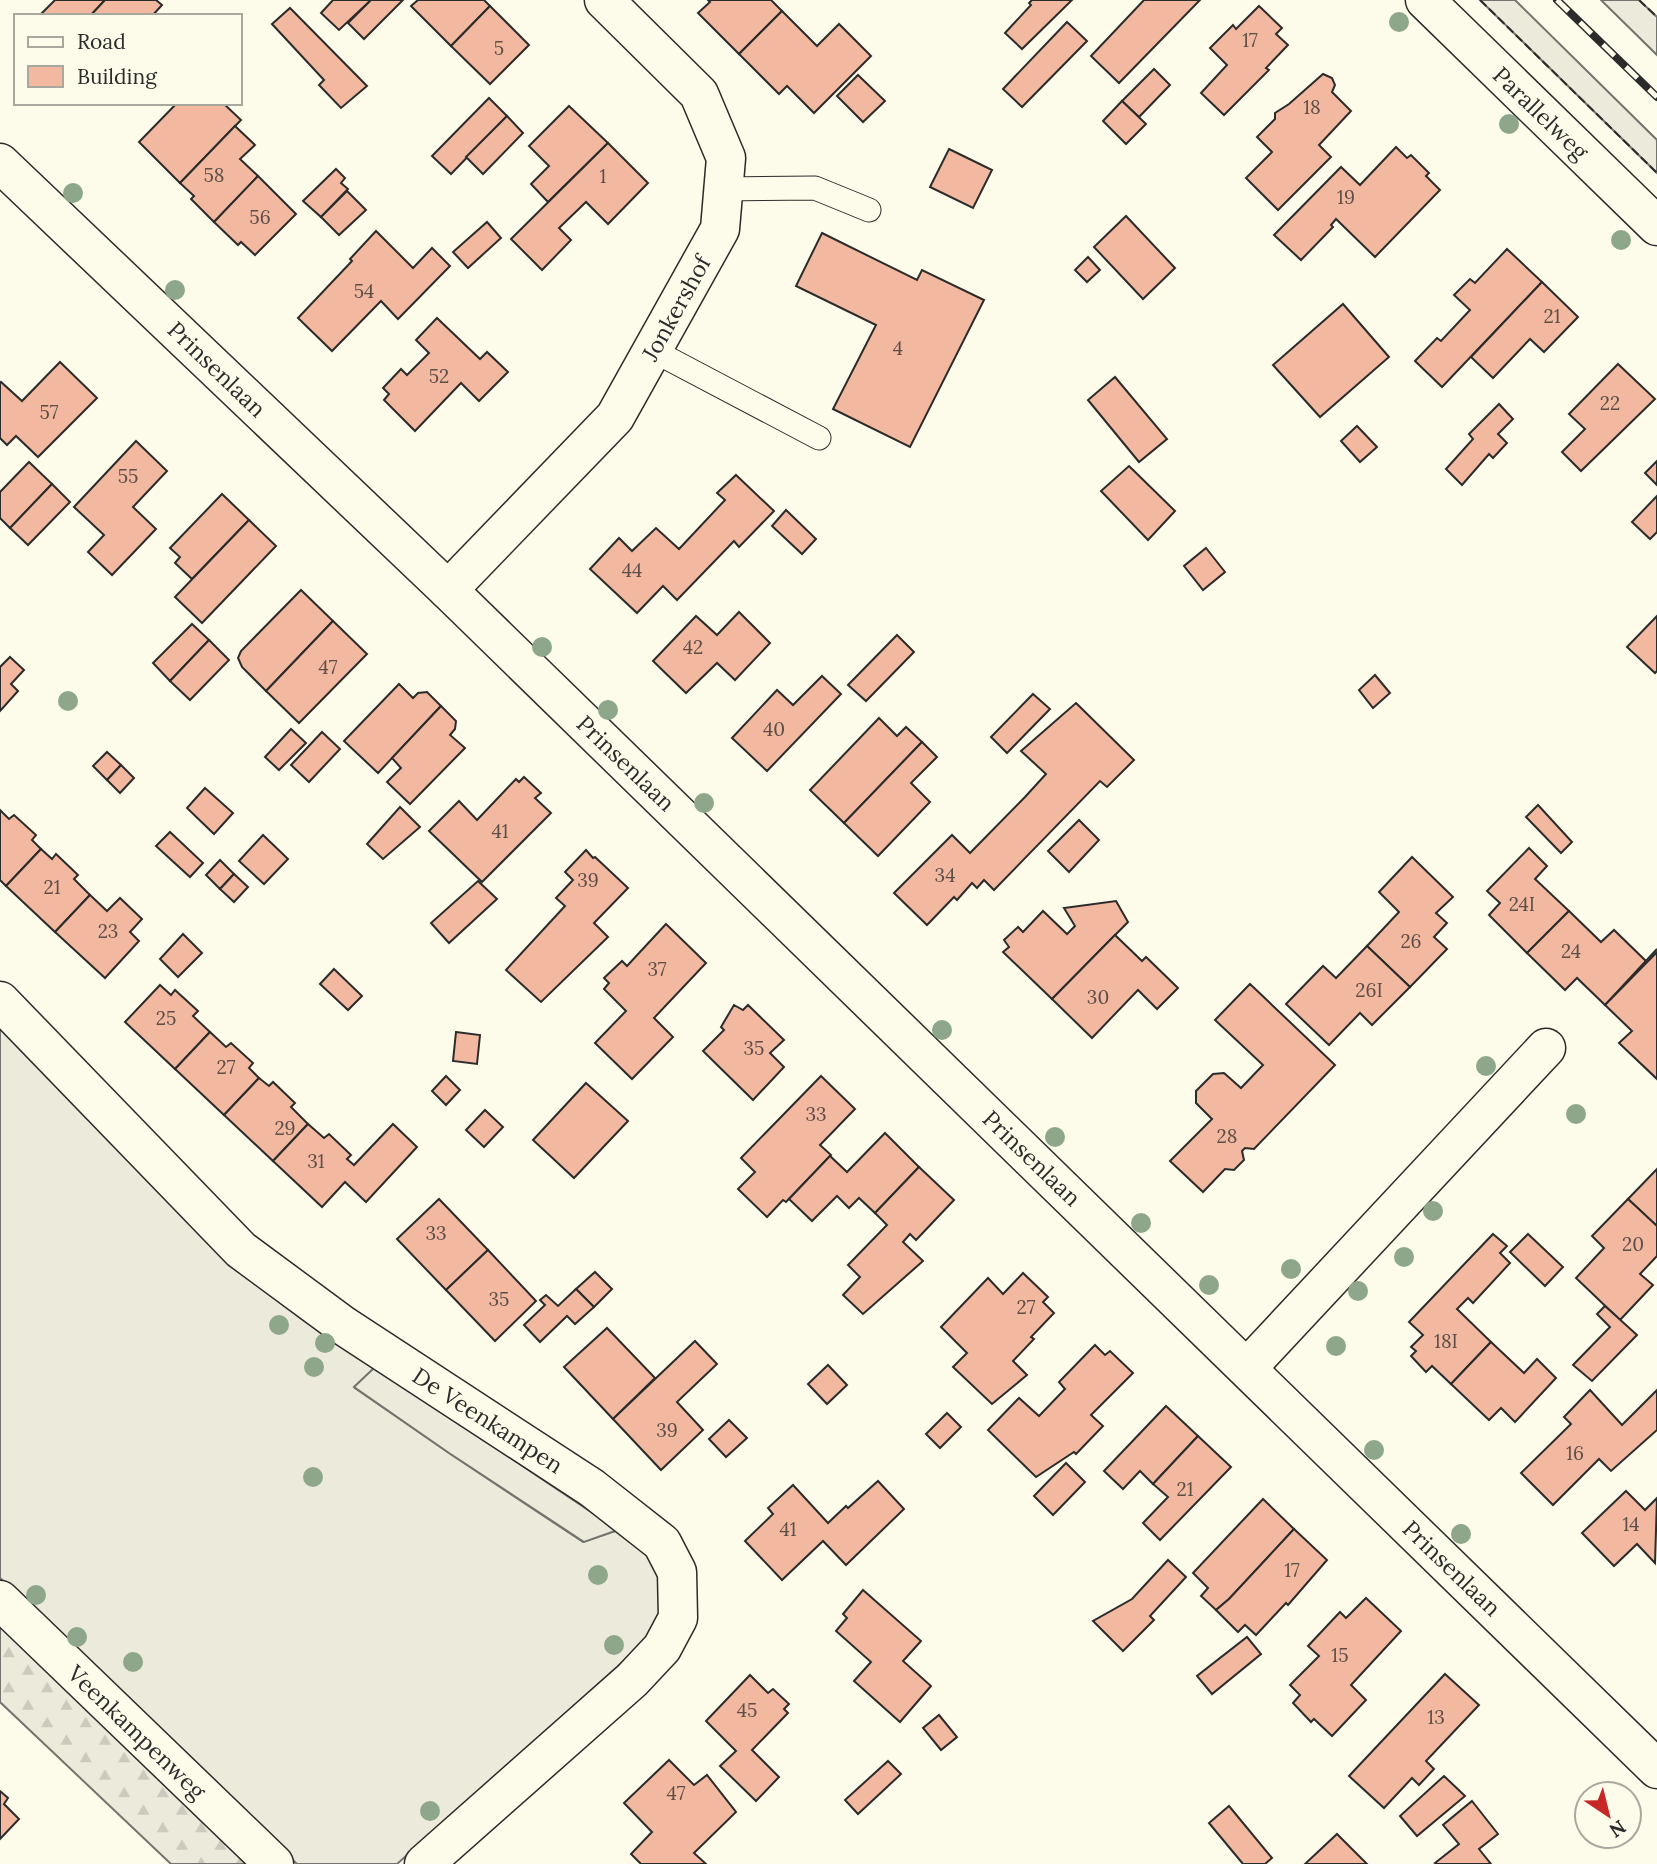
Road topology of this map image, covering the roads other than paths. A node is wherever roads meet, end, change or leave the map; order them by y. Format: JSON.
{"nodes":[{"id":1,"x":604,"y":0,"type":"edge"},
{"id":2,"x":1425,"y":0,"type":"edge"},
{"id":3,"x":3,"y":171,"type":"edge"},
{"id":4,"x":723,"y":189,"type":"junction"},
{"id":5,"x":869,"y":211,"type":"dead end"},
{"id":6,"x":1657,"y":226,"type":"edge"},
{"id":7,"x":652,"y":350,"type":"junction"},
{"id":8,"x":819,"y":438,"type":"dead end"},
{"id":9,"x":448,"y":590,"type":"junction"},
{"id":10,"x":0,"y":1001,"type":"edge"},
{"id":11,"x":1546,"y":1048,"type":"dead end"},
{"id":12,"x":1247,"y":1367,"type":"junction"},
{"id":13,"x":0,"y":1600,"type":"edge"},
{"id":14,"x":1657,"y":1769,"type":"edge"},
{"id":15,"x":274,"y":1864,"type":"edge"},
{"id":16,"x":424,"y":1864,"type":"edge"}],
"edges":[{"from":1,"to":4,"type":"street","name":"Jonkershof"},
{"from":2,"to":6,"type":"street","name":"Parallelweg"},
{"from":3,"to":9,"type":"street","name":"Prinsenlaan"},
{"from":4,"to":5,"type":"lane"},
{"from":4,"to":7,"type":"street","name":"Jonkershof"},
{"from":7,"to":8,"type":"lane"},
{"from":7,"to":9,"type":"street","name":"Jonkershof"},
{"from":9,"to":12,"type":"street","name":"Prinsenlaan"},
{"from":10,"to":16,"type":"street","name":"De Veenkampen"},
{"from":11,"to":12,"type":"street"},
{"from":12,"to":14,"type":"street","name":"Prinsenlaan"},
{"from":13,"to":15,"type":"street","name":"Veenkampenweg"}]}
